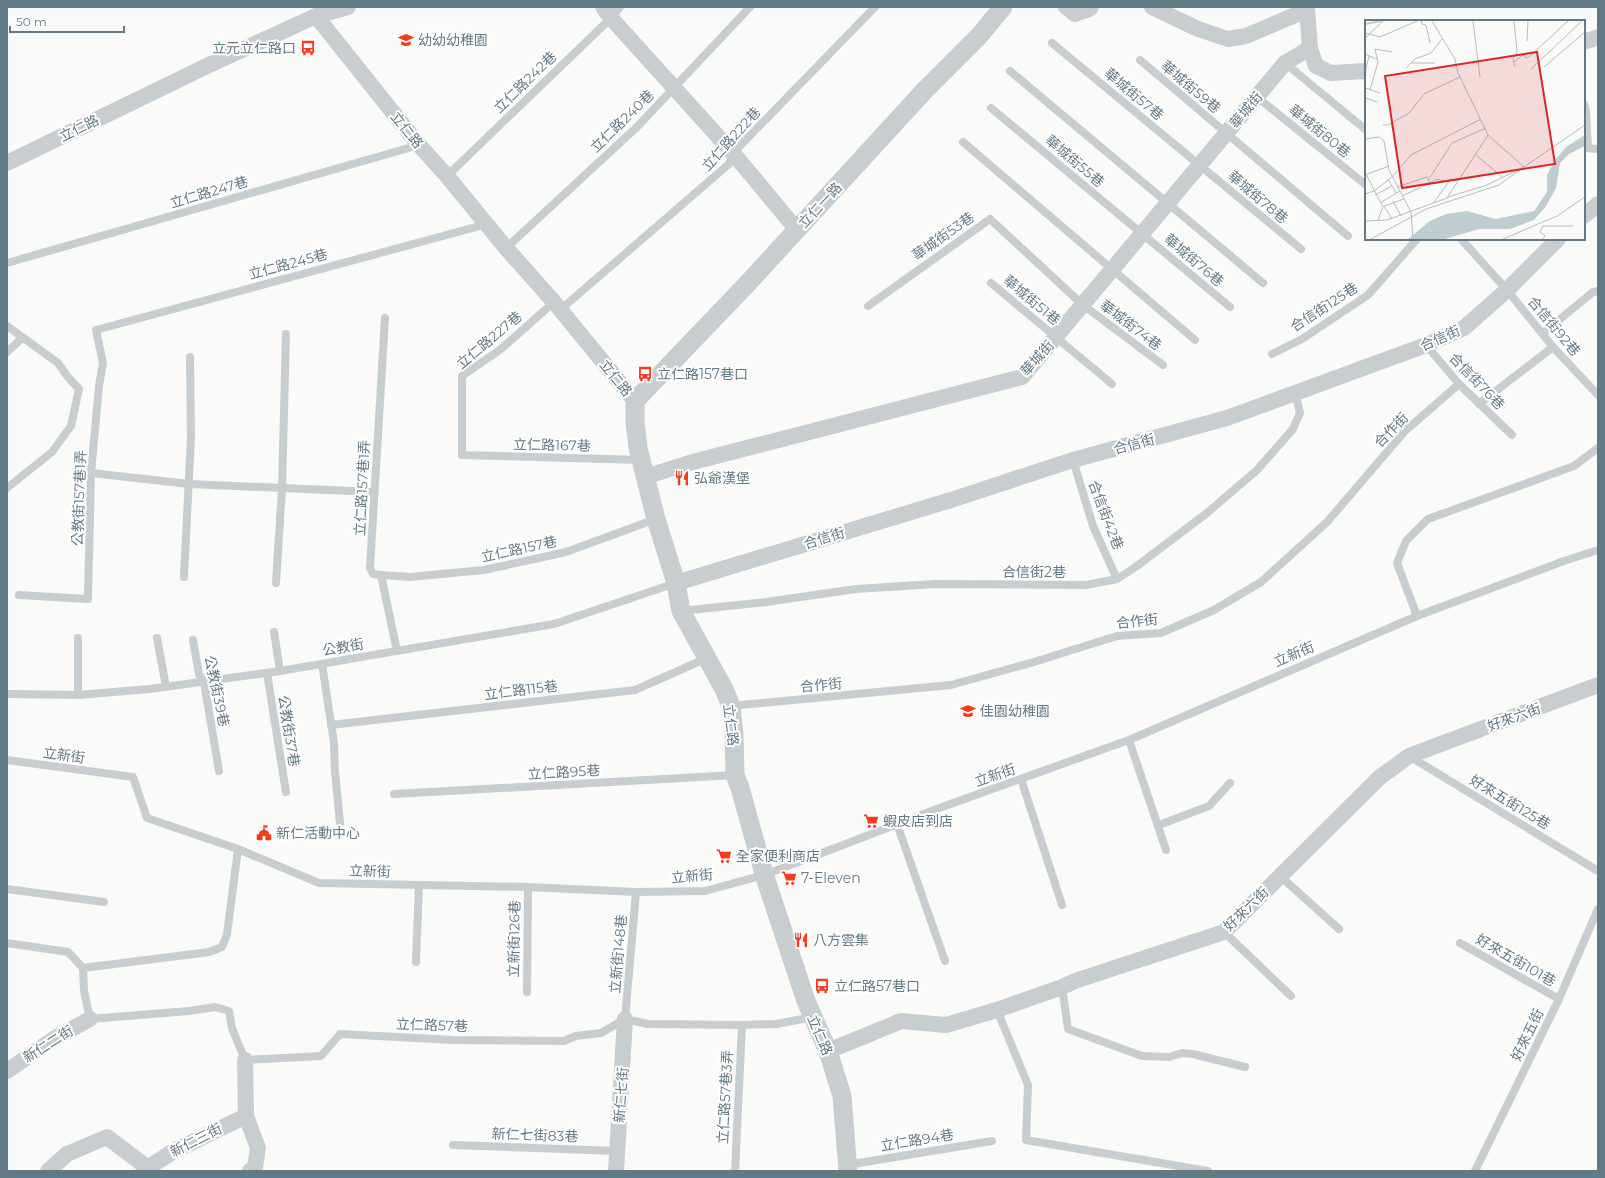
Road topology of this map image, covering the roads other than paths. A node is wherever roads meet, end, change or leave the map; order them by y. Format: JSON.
{"nodes":[{"id":1,"x":348,"y":7,"type":"edge"},
{"id":2,"x":750,"y":7,"type":"edge"},
{"id":3,"x":875,"y":7,"type":"edge"},
{"id":4,"x":1003,"y":7,"type":"edge"},
{"id":5,"x":1066,"y":7,"type":"edge"},
{"id":6,"x":1091,"y":7,"type":"edge"},
{"id":7,"x":1152,"y":7,"type":"edge"},
{"id":8,"x":1307,"y":8,"type":"edge"},
{"id":9,"x":611,"y":11,"type":"edge"},
{"id":10,"x":322,"y":12,"type":"edge"},
{"id":11,"x":1598,"y":37,"type":"edge"},
{"id":12,"x":1585,"y":42,"type":"edge"},
{"id":13,"x":1052,"y":43,"type":"dead end"},
{"id":14,"x":1310,"y":48,"type":"junction"},
{"id":15,"x":1140,"y":60,"type":"dead end"},
{"id":16,"x":1285,"y":63,"type":"junction"},
{"id":17,"x":1010,"y":71,"type":"dead end"},
{"id":18,"x":1365,"y":71,"type":"edge"},
{"id":19,"x":674,"y":87,"type":"junction"},
{"id":20,"x":1257,"y":97,"type":"junction"},
{"id":21,"x":991,"y":108,"type":"dead end"},
{"id":22,"x":1585,"y":108,"type":"edge"},
{"id":23,"x":1365,"y":129,"type":"edge"},
{"id":24,"x":1226,"y":133,"type":"junction"},
{"id":25,"x":963,"y":142,"type":"dead end"},
{"id":26,"x":419,"y":145,"type":"junction"},
{"id":27,"x":1586,"y":148,"type":"edge"},
{"id":28,"x":1598,"y":149,"type":"edge"},
{"id":29,"x":733,"y":153,"type":"junction"},
{"id":30,"x":7,"y":163,"type":"edge"},
{"id":31,"x":1199,"y":165,"type":"junction"},
{"id":32,"x":447,"y":176,"type":"junction"},
{"id":33,"x":1365,"y":184,"type":"edge"},
{"id":34,"x":1168,"y":203,"type":"junction"},
{"id":35,"x":1598,"y":204,"type":"edge"},
{"id":36,"x":1585,"y":215,"type":"edge"},
{"id":37,"x":486,"y":224,"type":"junction"},
{"id":38,"x":797,"y":230,"type":"junction"},
{"id":39,"x":1142,"y":234,"type":"junction"},
{"id":40,"x":1348,"y":236,"type":"dead end"},
{"id":41,"x":1416,"y":240,"type":"edge"},
{"id":42,"x":1461,"y":240,"type":"edge"},
{"id":43,"x":1557,"y":240,"type":"edge"},
{"id":44,"x":506,"y":248,"type":"junction"},
{"id":45,"x":1301,"y":250,"type":"dead end"},
{"id":46,"x":7,"y":263,"type":"edge"},
{"id":47,"x":1112,"y":269,"type":"junction"},
{"id":48,"x":991,"y":283,"type":"dead end"},
{"id":49,"x":1263,"y":283,"type":"dead end"},
{"id":50,"x":1507,"y":290,"type":"junction"},
{"id":51,"x":1598,"y":291,"type":"edge"},
{"id":52,"x":1083,"y":305,"type":"junction"},
{"id":53,"x":557,"y":306,"type":"junction"},
{"id":54,"x":868,"y":306,"type":"dead end"},
{"id":55,"x":1230,"y":306,"type":"dead end"},
{"id":56,"x":385,"y":318,"type":"dead end"},
{"id":57,"x":7,"y":326,"type":"edge"},
{"id":58,"x":96,"y":330,"type":"joint"},
{"id":59,"x":1542,"y":333,"type":"junction"},
{"id":60,"x":286,"y":334,"type":"dead end"},
{"id":61,"x":1056,"y":337,"type":"junction"},
{"id":62,"x":22,"y":338,"type":"junction"},
{"id":63,"x":1195,"y":340,"type":"dead end"},
{"id":64,"x":1426,"y":345,"type":"junction"},
{"id":65,"x":1553,"y":347,"type":"junction"},
{"id":66,"x":7,"y":352,"type":"edge"},
{"id":67,"x":1272,"y":354,"type":"dead end"},
{"id":68,"x":190,"y":357,"type":"dead end"},
{"id":69,"x":1163,"y":365,"type":"dead end"},
{"id":70,"x":1112,"y":384,"type":"dead end"},
{"id":71,"x":1459,"y":384,"type":"junction"},
{"id":72,"x":1295,"y":392,"type":"junction"},
{"id":73,"x":1598,"y":395,"type":"edge"},
{"id":74,"x":634,"y":401,"type":"junction"},
{"id":75,"x":1478,"y":404,"type":"junction"},
{"id":76,"x":1512,"y":435,"type":"dead end"},
{"id":77,"x":1598,"y":448,"type":"edge"},
{"id":78,"x":462,"y":455,"type":"joint"},
{"id":79,"x":1073,"y":460,"type":"junction"},
{"id":80,"x":643,"y":468,"type":"junction"},
{"id":81,"x":91,"y":473,"type":"junction"},
{"id":82,"x":189,"y":484,"type":"junction"},
{"id":83,"x":7,"y":488,"type":"edge"},
{"id":84,"x":282,"y":489,"type":"junction"},
{"id":85,"x":374,"y":492,"type":"junction"},
{"id":86,"x":656,"y":519,"type":"junction"},
{"id":87,"x":1598,"y":550,"type":"edge"},
{"id":88,"x":381,"y":576,"type":"junction"},
{"id":89,"x":184,"y":577,"type":"dead end"},
{"id":90,"x":1117,"y":579,"type":"junction"},
{"id":91,"x":276,"y":583,"type":"dead end"},
{"id":92,"x":676,"y":583,"type":"junction"},
{"id":93,"x":19,"y":595,"type":"dead end"},
{"id":94,"x":681,"y":611,"type":"junction"},
{"id":95,"x":1417,"y":616,"type":"junction"},
{"id":96,"x":274,"y":632,"type":"dead end"},
{"id":97,"x":78,"y":638,"type":"dead end"},
{"id":98,"x":157,"y":638,"type":"dead end"},
{"id":99,"x":192,"y":640,"type":"dead end"},
{"id":100,"x":397,"y":651,"type":"junction"},
{"id":101,"x":707,"y":658,"type":"junction"},
{"id":102,"x":322,"y":664,"type":"junction"},
{"id":103,"x":280,"y":671,"type":"junction"},
{"id":104,"x":267,"y":673,"type":"junction"},
{"id":105,"x":204,"y":682,"type":"junction"},
{"id":106,"x":1598,"y":685,"type":"edge"},
{"id":107,"x":166,"y":688,"type":"junction"},
{"id":108,"x":7,"y":694,"type":"edge"},
{"id":109,"x":78,"y":695,"type":"junction"},
{"id":110,"x":731,"y":706,"type":"junction"},
{"id":111,"x":331,"y":725,"type":"junction"},
{"id":112,"x":1129,"y":740,"type":"junction"},
{"id":113,"x":1409,"y":756,"type":"junction"},
{"id":114,"x":7,"y":760,"type":"edge"},
{"id":115,"x":219,"y":771,"type":"dead end"},
{"id":116,"x":735,"y":775,"type":"junction"},
{"id":117,"x":1022,"y":779,"type":"junction"},
{"id":118,"x":1230,"y":783,"type":"dead end"},
{"id":119,"x":286,"y":792,"type":"dead end"},
{"id":120,"x":394,"y":794,"type":"dead end"},
{"id":121,"x":340,"y":823,"type":"dead end"},
{"id":122,"x":897,"y":824,"type":"junction"},
{"id":123,"x":1159,"y":825,"type":"junction"},
{"id":124,"x":238,"y":849,"type":"junction"},
{"id":125,"x":1166,"y":850,"type":"dead end"},
{"id":126,"x":1598,"y":871,"type":"edge"},
{"id":127,"x":764,"y":874,"type":"junction"},
{"id":128,"x":1280,"y":876,"type":"junction"},
{"id":129,"x":419,"y":885,"type":"junction"},
{"id":130,"x":528,"y":887,"type":"junction"},
{"id":131,"x":7,"y":889,"type":"edge"},
{"id":132,"x":636,"y":892,"type":"junction"},
{"id":133,"x":104,"y":902,"type":"dead end"},
{"id":134,"x":1062,"y":904,"type":"dead end"},
{"id":135,"x":1598,"y":909,"type":"edge"},
{"id":136,"x":1339,"y":929,"type":"dead end"},
{"id":137,"x":1224,"y":932,"type":"junction"},
{"id":138,"x":1460,"y":942,"type":"dead end"},
{"id":139,"x":7,"y":943,"type":"edge"},
{"id":140,"x":945,"y":961,"type":"dead end"},
{"id":141,"x":416,"y":962,"type":"dead end"},
{"id":142,"x":83,"y":968,"type":"junction"},
{"id":143,"x":1062,"y":987,"type":"junction"},
{"id":144,"x":526,"y":992,"type":"dead end"},
{"id":145,"x":1291,"y":996,"type":"dead end"},
{"id":146,"x":1559,"y":999,"type":"junction"},
{"id":147,"x":997,"y":1010,"type":"junction"},
{"id":148,"x":813,"y":1017,"type":"junction"},
{"id":149,"x":90,"y":1019,"type":"junction"},
{"id":150,"x":625,"y":1019,"type":"junction"},
{"id":151,"x":742,"y":1025,"type":"junction"},
{"id":152,"x":828,"y":1051,"type":"junction"},
{"id":153,"x":245,"y":1060,"type":"junction"},
{"id":154,"x":1245,"y":1067,"type":"dead end"},
{"id":155,"x":7,"y":1071,"type":"edge"},
{"id":156,"x":246,"y":1116,"type":"junction"},
{"id":157,"x":992,"y":1141,"type":"dead end"},
{"id":158,"x":453,"y":1145,"type":"dead end"},
{"id":159,"x":617,"y":1151,"type":"junction"},
{"id":160,"x":847,"y":1168,"type":"edge"},
{"id":161,"x":146,"y":1169,"type":"edge"},
{"id":162,"x":48,"y":1171,"type":"edge"},
{"id":163,"x":250,"y":1171,"type":"edge"},
{"id":164,"x":616,"y":1171,"type":"edge"},
{"id":165,"x":735,"y":1171,"type":"edge"},
{"id":166,"x":1208,"y":1171,"type":"edge"},
{"id":167,"x":1475,"y":1171,"type":"edge"}],
"edges":[{"from":1,"to":10,"type":"street"},
{"from":2,"to":19,"type":"lane","name":"立仁路240巷"},
{"from":3,"to":29,"type":"lane","name":"立仁路222巷"},
{"from":4,"to":38,"type":"street","name":"立仁一路"},
{"from":5,"to":6,"type":"street"},
{"from":7,"to":8,"type":"street"},
{"from":8,"to":14,"type":"street"},
{"from":9,"to":19,"type":"street"},
{"from":9,"to":32,"type":"lane","name":"立仁路242巷"},
{"from":10,"to":26,"type":"street","name":"立仁路"},
{"from":10,"to":30,"type":"street","name":"立仁路"},
{"from":11,"to":12,"type":"street"},
{"from":13,"to":31,"type":"lane","name":"華城街57巷"},
{"from":14,"to":16,"type":"street","name":"華城街"},
{"from":14,"to":18,"type":"street"},
{"from":15,"to":24,"type":"lane","name":"華城街59巷"},
{"from":16,"to":20,"type":"street","name":"華城街"},
{"from":16,"to":23,"type":"lane"},
{"from":17,"to":34,"type":"lane"},
{"from":19,"to":29,"type":"street"},
{"from":19,"to":44,"type":"lane","name":"立仁路240巷"},
{"from":20,"to":24,"type":"street","name":"華城街"},
{"from":20,"to":33,"type":"lane","name":"華城街80巷"},
{"from":21,"to":39,"type":"lane","name":"華城街55巷"},
{"from":22,"to":27,"type":"lane"},
{"from":24,"to":31,"type":"street","name":"華城街"},
{"from":24,"to":40,"type":"lane","name":"華城街59巷"},
{"from":25,"to":47,"type":"lane"},
{"from":26,"to":32,"type":"street","name":"立仁路"},
{"from":26,"to":46,"type":"lane","name":"立仁路247巷"},
{"from":27,"to":28,"type":"lane"},
{"from":29,"to":38,"type":"street"},
{"from":29,"to":53,"type":"lane","name":"立仁路222巷"},
{"from":31,"to":34,"type":"street","name":"華城街"},
{"from":31,"to":45,"type":"lane","name":"華城街78巷"},
{"from":32,"to":37,"type":"street","name":"立仁路"},
{"from":34,"to":39,"type":"street","name":"華城街"},
{"from":34,"to":49,"type":"lane"},
{"from":35,"to":36,"type":"street"},
{"from":37,"to":44,"type":"street","name":"立仁路"},
{"from":37,"to":58,"type":"lane","name":"立仁路245巷"},
{"from":38,"to":74,"type":"street","name":"立仁一路"},
{"from":39,"to":47,"type":"street","name":"華城街"},
{"from":39,"to":55,"type":"lane","name":"華城街76巷"},
{"from":41,"to":67,"type":"lane","name":"合信街125巷"},
{"from":42,"to":50,"type":"lane","name":"合信街92巷"},
{"from":43,"to":50,"type":"street","name":"合信街"},
{"from":44,"to":53,"type":"street","name":"立仁路"},
{"from":47,"to":52,"type":"street","name":"華城街"},
{"from":47,"to":63,"type":"lane"},
{"from":48,"to":61,"type":"lane","name":"華城街51巷"},
{"from":50,"to":59,"type":"lane","name":"合信街92巷"},
{"from":50,"to":64,"type":"street","name":"合信街"},
{"from":51,"to":59,"type":"lane"},
{"from":52,"to":54,"type":"lane","name":"華城街53巷"},
{"from":52,"to":61,"type":"street","name":"華城街"},
{"from":52,"to":69,"type":"lane","name":"華城街74巷"},
{"from":53,"to":74,"type":"street","name":"立仁路"},
{"from":53,"to":78,"type":"lane","name":"立仁路227巷"},
{"from":56,"to":85,"type":"lane","name":"立仁路157巷1弄"},
{"from":57,"to":62,"type":"lane"},
{"from":58,"to":81,"type":"lane","name":"公教街157巷1弄"},
{"from":59,"to":65,"type":"lane","name":"合信街92巷"},
{"from":60,"to":84,"type":"lane"},
{"from":61,"to":70,"type":"lane","name":"華城街51巷"},
{"from":61,"to":80,"type":"street","name":"華城街"},
{"from":62,"to":66,"type":"lane"},
{"from":62,"to":83,"type":"lane"},
{"from":64,"to":71,"type":"lane","name":"合信街76巷"},
{"from":64,"to":72,"type":"street","name":"合信街"},
{"from":65,"to":73,"type":"lane","name":"合信街92巷"},
{"from":65,"to":75,"type":"lane"},
{"from":68,"to":82,"type":"lane"},
{"from":71,"to":75,"type":"lane","name":"合信街76巷"},
{"from":71,"to":110,"type":"lane","name":"合作街"},
{"from":72,"to":79,"type":"street","name":"合信街"},
{"from":72,"to":90,"type":"lane","name":"合信街2巷"},
{"from":74,"to":80,"type":"street","name":"立仁路"},
{"from":75,"to":76,"type":"lane","name":"合信街76巷"},
{"from":77,"to":95,"type":"lane"},
{"from":78,"to":80,"type":"lane","name":"立仁路167巷"},
{"from":79,"to":90,"type":"lane","name":"合信街42巷"},
{"from":79,"to":92,"type":"street","name":"合信街"},
{"from":80,"to":86,"type":"street","name":"立仁路"},
{"from":81,"to":82,"type":"lane"},
{"from":81,"to":93,"type":"lane","name":"公教街157巷1弄"},
{"from":82,"to":84,"type":"lane"},
{"from":82,"to":89,"type":"lane"},
{"from":84,"to":85,"type":"lane"},
{"from":84,"to":91,"type":"lane"},
{"from":85,"to":88,"type":"lane","name":"立仁路157巷1弄"},
{"from":86,"to":88,"type":"lane","name":"立仁路157巷"},
{"from":86,"to":92,"type":"street","name":"立仁路"},
{"from":87,"to":95,"type":"lane","name":"立新街"},
{"from":88,"to":100,"type":"lane","name":"立仁路157巷1弄"},
{"from":90,"to":94,"type":"lane","name":"合信街2巷"},
{"from":92,"to":94,"type":"street","name":"立仁路"},
{"from":92,"to":100,"type":"lane","name":"公教街"},
{"from":94,"to":101,"type":"street","name":"立仁路"},
{"from":95,"to":112,"type":"lane","name":"立新街"},
{"from":96,"to":103,"type":"lane"},
{"from":97,"to":109,"type":"lane"},
{"from":98,"to":107,"type":"lane"},
{"from":99,"to":105,"type":"lane","name":"公教街39巷"},
{"from":100,"to":102,"type":"lane","name":"公教街"},
{"from":101,"to":110,"type":"street","name":"立仁路"},
{"from":101,"to":111,"type":"lane","name":"立仁路115巷"},
{"from":102,"to":103,"type":"lane","name":"公教街"},
{"from":102,"to":111,"type":"lane"},
{"from":103,"to":104,"type":"lane","name":"公教街"},
{"from":104,"to":105,"type":"lane","name":"公教街"},
{"from":104,"to":119,"type":"lane","name":"公教街37巷"},
{"from":105,"to":107,"type":"lane","name":"公教街"},
{"from":105,"to":115,"type":"lane","name":"公教街39巷"},
{"from":106,"to":113,"type":"street","name":"好來六街"},
{"from":107,"to":109,"type":"lane","name":"公教街"},
{"from":108,"to":109,"type":"lane","name":"公教街"},
{"from":110,"to":116,"type":"street","name":"立仁路"},
{"from":111,"to":121,"type":"lane"},
{"from":112,"to":117,"type":"lane","name":"立新街"},
{"from":112,"to":123,"type":"lane"},
{"from":113,"to":126,"type":"lane","name":"好來五街125巷"},
{"from":113,"to":128,"type":"street","name":"好來六街"},
{"from":114,"to":124,"type":"lane","name":"立新街"},
{"from":116,"to":120,"type":"lane","name":"立仁路95巷"},
{"from":116,"to":127,"type":"street","name":"立仁路"},
{"from":117,"to":122,"type":"lane","name":"立新街"},
{"from":117,"to":134,"type":"lane"},
{"from":118,"to":123,"type":"lane"},
{"from":122,"to":127,"type":"lane","name":"立新街"},
{"from":122,"to":140,"type":"lane"},
{"from":123,"to":125,"type":"lane"},
{"from":124,"to":129,"type":"lane","name":"立新街"},
{"from":124,"to":142,"type":"lane"},
{"from":127,"to":132,"type":"lane","name":"立新街"},
{"from":127,"to":148,"type":"street","name":"立仁路"},
{"from":128,"to":136,"type":"lane"},
{"from":128,"to":137,"type":"street","name":"好來六街"},
{"from":129,"to":130,"type":"lane","name":"立新街"},
{"from":129,"to":141,"type":"lane"},
{"from":130,"to":132,"type":"lane","name":"立新街"},
{"from":130,"to":144,"type":"lane","name":"立新街126巷"},
{"from":131,"to":133,"type":"lane"},
{"from":132,"to":150,"type":"lane","name":"立新街148巷"},
{"from":135,"to":146,"type":"lane","name":"好來五街"},
{"from":137,"to":143,"type":"street","name":"好來六街"},
{"from":137,"to":145,"type":"lane"},
{"from":138,"to":146,"type":"lane","name":"好來五街101巷"},
{"from":139,"to":142,"type":"lane"},
{"from":142,"to":149,"type":"lane"},
{"from":143,"to":147,"type":"street","name":"好來六街"},
{"from":143,"to":154,"type":"lane"},
{"from":146,"to":167,"type":"lane","name":"好來五街"},
{"from":147,"to":152,"type":"street","name":"好來六街"},
{"from":147,"to":166,"type":"lane"},
{"from":148,"to":151,"type":"lane"},
{"from":148,"to":152,"type":"street","name":"立仁路"},
{"from":149,"to":153,"type":"lane"},
{"from":149,"to":155,"type":"street","name":"新仁二街"},
{"from":150,"to":151,"type":"lane"},
{"from":150,"to":153,"type":"lane","name":"立仁路57巷"},
{"from":150,"to":159,"type":"street","name":"新仁七街"},
{"from":151,"to":165,"type":"lane","name":"立仁路57巷3弄"},
{"from":152,"to":160,"type":"street","name":"立仁路"},
{"from":153,"to":156,"type":"street"},
{"from":156,"to":161,"type":"street","name":"新仁三街"},
{"from":156,"to":163,"type":"street"},
{"from":157,"to":160,"type":"lane","name":"立仁路94巷"},
{"from":158,"to":159,"type":"lane","name":"新仁七街83巷"},
{"from":159,"to":164,"type":"street","name":"新仁七街"},
{"from":161,"to":162,"type":"street","name":"新仁三街"}]}
